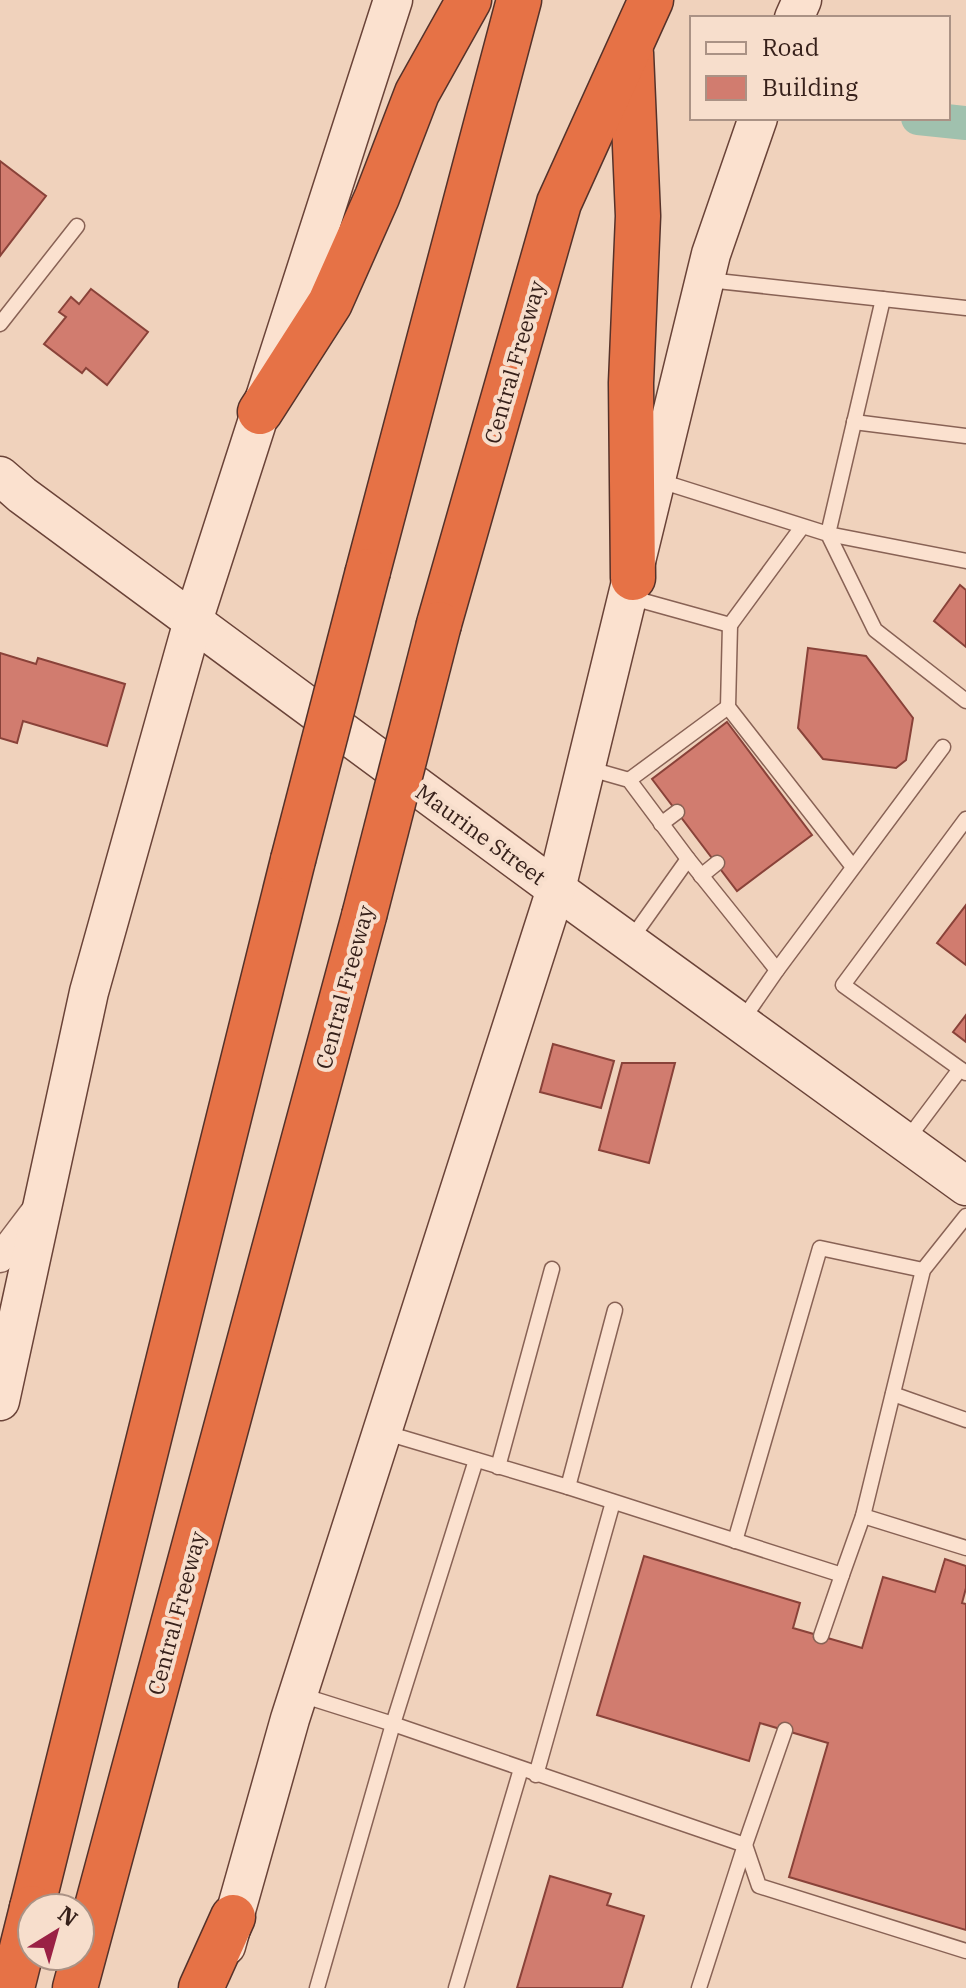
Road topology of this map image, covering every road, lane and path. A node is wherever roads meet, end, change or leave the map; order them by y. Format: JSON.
{"nodes":[{"id":1,"x":393,"y":0,"type":"edge"},
{"id":2,"x":469,"y":0,"type":"edge"},
{"id":3,"x":519,"y":0,"type":"edge"},
{"id":4,"x":651,"y":0,"type":"edge"},
{"id":5,"x":630,"y":43,"type":"junction"},
{"id":6,"x":757,"y":120,"type":"edge"},
{"id":7,"x":77,"y":226,"type":"dead end"},
{"id":8,"x":705,"y":280,"type":"junction"},
{"id":9,"x":883,"y":299,"type":"junction"},
{"id":10,"x":966,"y":308,"type":"edge"},
{"id":11,"x":0,"y":324,"type":"edge"},
{"id":12,"x":260,"y":412,"type":"junction"},
{"id":13,"x":854,"y":422,"type":"junction"},
{"id":14,"x":966,"y":436,"type":"edge"},
{"id":15,"x":0,"y":476,"type":"edge"},
{"id":16,"x":657,"y":480,"type":"junction"},
{"id":17,"x":802,"y":527,"type":"junction"},
{"id":18,"x":828,"y":534,"type":"junction"},
{"id":19,"x":966,"y":561,"type":"edge"},
{"id":20,"x":631,"y":588,"type":"junction"},
{"id":21,"x":193,"y":621,"type":"junction"},
{"id":22,"x":730,"y":625,"type":"junction"},
{"id":23,"x":966,"y":701,"type":"edge"},
{"id":24,"x":728,"y":707,"type":"junction"},
{"id":25,"x":943,"y":747,"type":"dead end"},
{"id":26,"x":587,"y":768,"type":"junction"},
{"id":27,"x":629,"y":780,"type":"junction"},
{"id":28,"x":677,"y":812,"type":"dead end"},
{"id":29,"x":966,"y":819,"type":"edge"},
{"id":30,"x":661,"y":824,"type":"junction"},
{"id":31,"x":688,"y":859,"type":"junction"},
{"id":32,"x":717,"y":863,"type":"dead end"},
{"id":33,"x":853,"y":867,"type":"junction"},
{"id":34,"x":701,"y":876,"type":"junction"},
{"id":35,"x":556,"y":889,"type":"junction"},
{"id":36,"x":629,"y":942,"type":"junction"},
{"id":37,"x":777,"y":970,"type":"junction"},
{"id":38,"x":740,"y":1023,"type":"junction"},
{"id":39,"x":963,"y":1071,"type":"edge"},
{"id":40,"x":906,"y":1141,"type":"junction"},
{"id":41,"x":966,"y":1186,"type":"edge"},
{"id":42,"x":44,"y":1201,"type":"junction"},
{"id":43,"x":966,"y":1216,"type":"edge"},
{"id":44,"x":0,"y":1258,"type":"edge"},
{"id":45,"x":552,"y":1269,"type":"dead end"},
{"id":46,"x":923,"y":1270,"type":"junction"},
{"id":47,"x":615,"y":1310,"type":"dead end"},
{"id":48,"x":893,"y":1394,"type":"junction"},
{"id":49,"x":0,"y":1401,"type":"edge"},
{"id":50,"x":966,"y":1420,"type":"edge"},
{"id":51,"x":383,"y":1431,"type":"junction"},
{"id":52,"x":476,"y":1460,"type":"junction"},
{"id":53,"x":498,"y":1467,"type":"junction"},
{"id":54,"x":568,"y":1487,"type":"junction"},
{"id":55,"x":613,"y":1502,"type":"junction"},
{"id":56,"x":863,"y":1516,"type":"junction"},
{"id":57,"x":735,"y":1541,"type":"junction"},
{"id":58,"x":966,"y":1548,"type":"edge"},
{"id":59,"x":842,"y":1575,"type":"junction"},
{"id":60,"x":821,"y":1636,"type":"dead end"},
{"id":61,"x":297,"y":1694,"type":"junction"},
{"id":62,"x":393,"y":1724,"type":"junction"},
{"id":63,"x":785,"y":1730,"type":"dead end"},
{"id":64,"x":521,"y":1769,"type":"junction"},
{"id":65,"x":536,"y":1775,"type":"junction"},
{"id":66,"x":745,"y":1845,"type":"junction"},
{"id":67,"x":36,"y":1892,"type":"edge"},
{"id":68,"x":233,"y":1917,"type":"junction"},
{"id":69,"x":966,"y":1951,"type":"edge"},
{"id":70,"x":75,"y":1988,"type":"edge"},
{"id":71,"x":201,"y":1988,"type":"edge"},
{"id":72,"x":215,"y":1988,"type":"edge"},
{"id":73,"x":317,"y":1988,"type":"edge"},
{"id":74,"x":456,"y":1988,"type":"edge"},
{"id":75,"x":699,"y":1988,"type":"edge"}],
"edges":[{"from":1,"to":12,"type":"main road"},
{"from":2,"to":12,"type":"highway"},
{"from":3,"to":67,"type":"highway","bridge":true},
{"from":4,"to":5,"type":"highway","name":"Central Freeway"},
{"from":5,"to":20,"type":"highway"},
{"from":5,"to":70,"type":"highway","name":"Central Freeway","bridge":true},
{"from":6,"to":8,"type":"main road"},
{"from":7,"to":11,"type":"lane"},
{"from":8,"to":9,"type":"lane"},
{"from":8,"to":16,"type":"main road"},
{"from":9,"to":10,"type":"lane"},
{"from":9,"to":13,"type":"lane"},
{"from":12,"to":21,"type":"main road"},
{"from":13,"to":14,"type":"lane"},
{"from":13,"to":18,"type":"lane"},
{"from":15,"to":21,"type":"main road","name":"Maurine Street"},
{"from":16,"to":17,"type":"lane"},
{"from":16,"to":20,"type":"main road"},
{"from":17,"to":18,"type":"lane"},
{"from":17,"to":22,"type":"lane"},
{"from":18,"to":19,"type":"lane"},
{"from":18,"to":23,"type":"lane"},
{"from":20,"to":22,"type":"lane"},
{"from":20,"to":26,"type":"main road"},
{"from":21,"to":35,"type":"main road","name":"Maurine Street"},
{"from":21,"to":42,"type":"main road"},
{"from":22,"to":24,"type":"lane"},
{"from":24,"to":27,"type":"lane"},
{"from":24,"to":33,"type":"lane"},
{"from":25,"to":33,"type":"lane"},
{"from":26,"to":27,"type":"lane"},
{"from":26,"to":35,"type":"main road"},
{"from":27,"to":30,"type":"lane"},
{"from":28,"to":30,"type":"lane"},
{"from":29,"to":39,"type":"lane"},
{"from":30,"to":31,"type":"lane"},
{"from":31,"to":34,"type":"lane"},
{"from":31,"to":36,"type":"lane"},
{"from":32,"to":34,"type":"lane"},
{"from":33,"to":37,"type":"lane"},
{"from":34,"to":37,"type":"lane"},
{"from":35,"to":36,"type":"main road","name":"Maurine Street"},
{"from":35,"to":51,"type":"main road"},
{"from":36,"to":38,"type":"main road","name":"Maurine Street"},
{"from":37,"to":38,"type":"lane"},
{"from":38,"to":40,"type":"main road","name":"Maurine Street"},
{"from":39,"to":40,"type":"lane"},
{"from":40,"to":41,"type":"main road","name":"Maurine Street"},
{"from":42,"to":44,"type":"street"},
{"from":42,"to":49,"type":"main road"},
{"from":43,"to":46,"type":"lane"},
{"from":45,"to":53,"type":"lane"},
{"from":46,"to":48,"type":"lane"},
{"from":46,"to":57,"type":"lane"},
{"from":47,"to":54,"type":"lane"},
{"from":48,"to":50,"type":"lane"},
{"from":48,"to":56,"type":"lane"},
{"from":51,"to":52,"type":"lane"},
{"from":51,"to":61,"type":"main road"},
{"from":52,"to":53,"type":"lane"},
{"from":52,"to":62,"type":"lane"},
{"from":53,"to":54,"type":"lane"},
{"from":54,"to":55,"type":"lane"},
{"from":55,"to":57,"type":"lane"},
{"from":55,"to":65,"type":"lane"},
{"from":56,"to":58,"type":"lane"},
{"from":56,"to":59,"type":"lane"},
{"from":57,"to":59,"type":"lane"},
{"from":59,"to":60,"type":"lane"},
{"from":61,"to":62,"type":"lane"},
{"from":61,"to":68,"type":"main road"},
{"from":62,"to":64,"type":"lane"},
{"from":62,"to":73,"type":"lane"},
{"from":63,"to":66,"type":"lane"},
{"from":64,"to":65,"type":"lane"},
{"from":64,"to":74,"type":"lane"},
{"from":65,"to":66,"type":"lane"},
{"from":66,"to":69,"type":"lane"},
{"from":66,"to":75,"type":"lane"},
{"from":68,"to":71,"type":"highway"},
{"from":68,"to":72,"type":"main road"}]}
